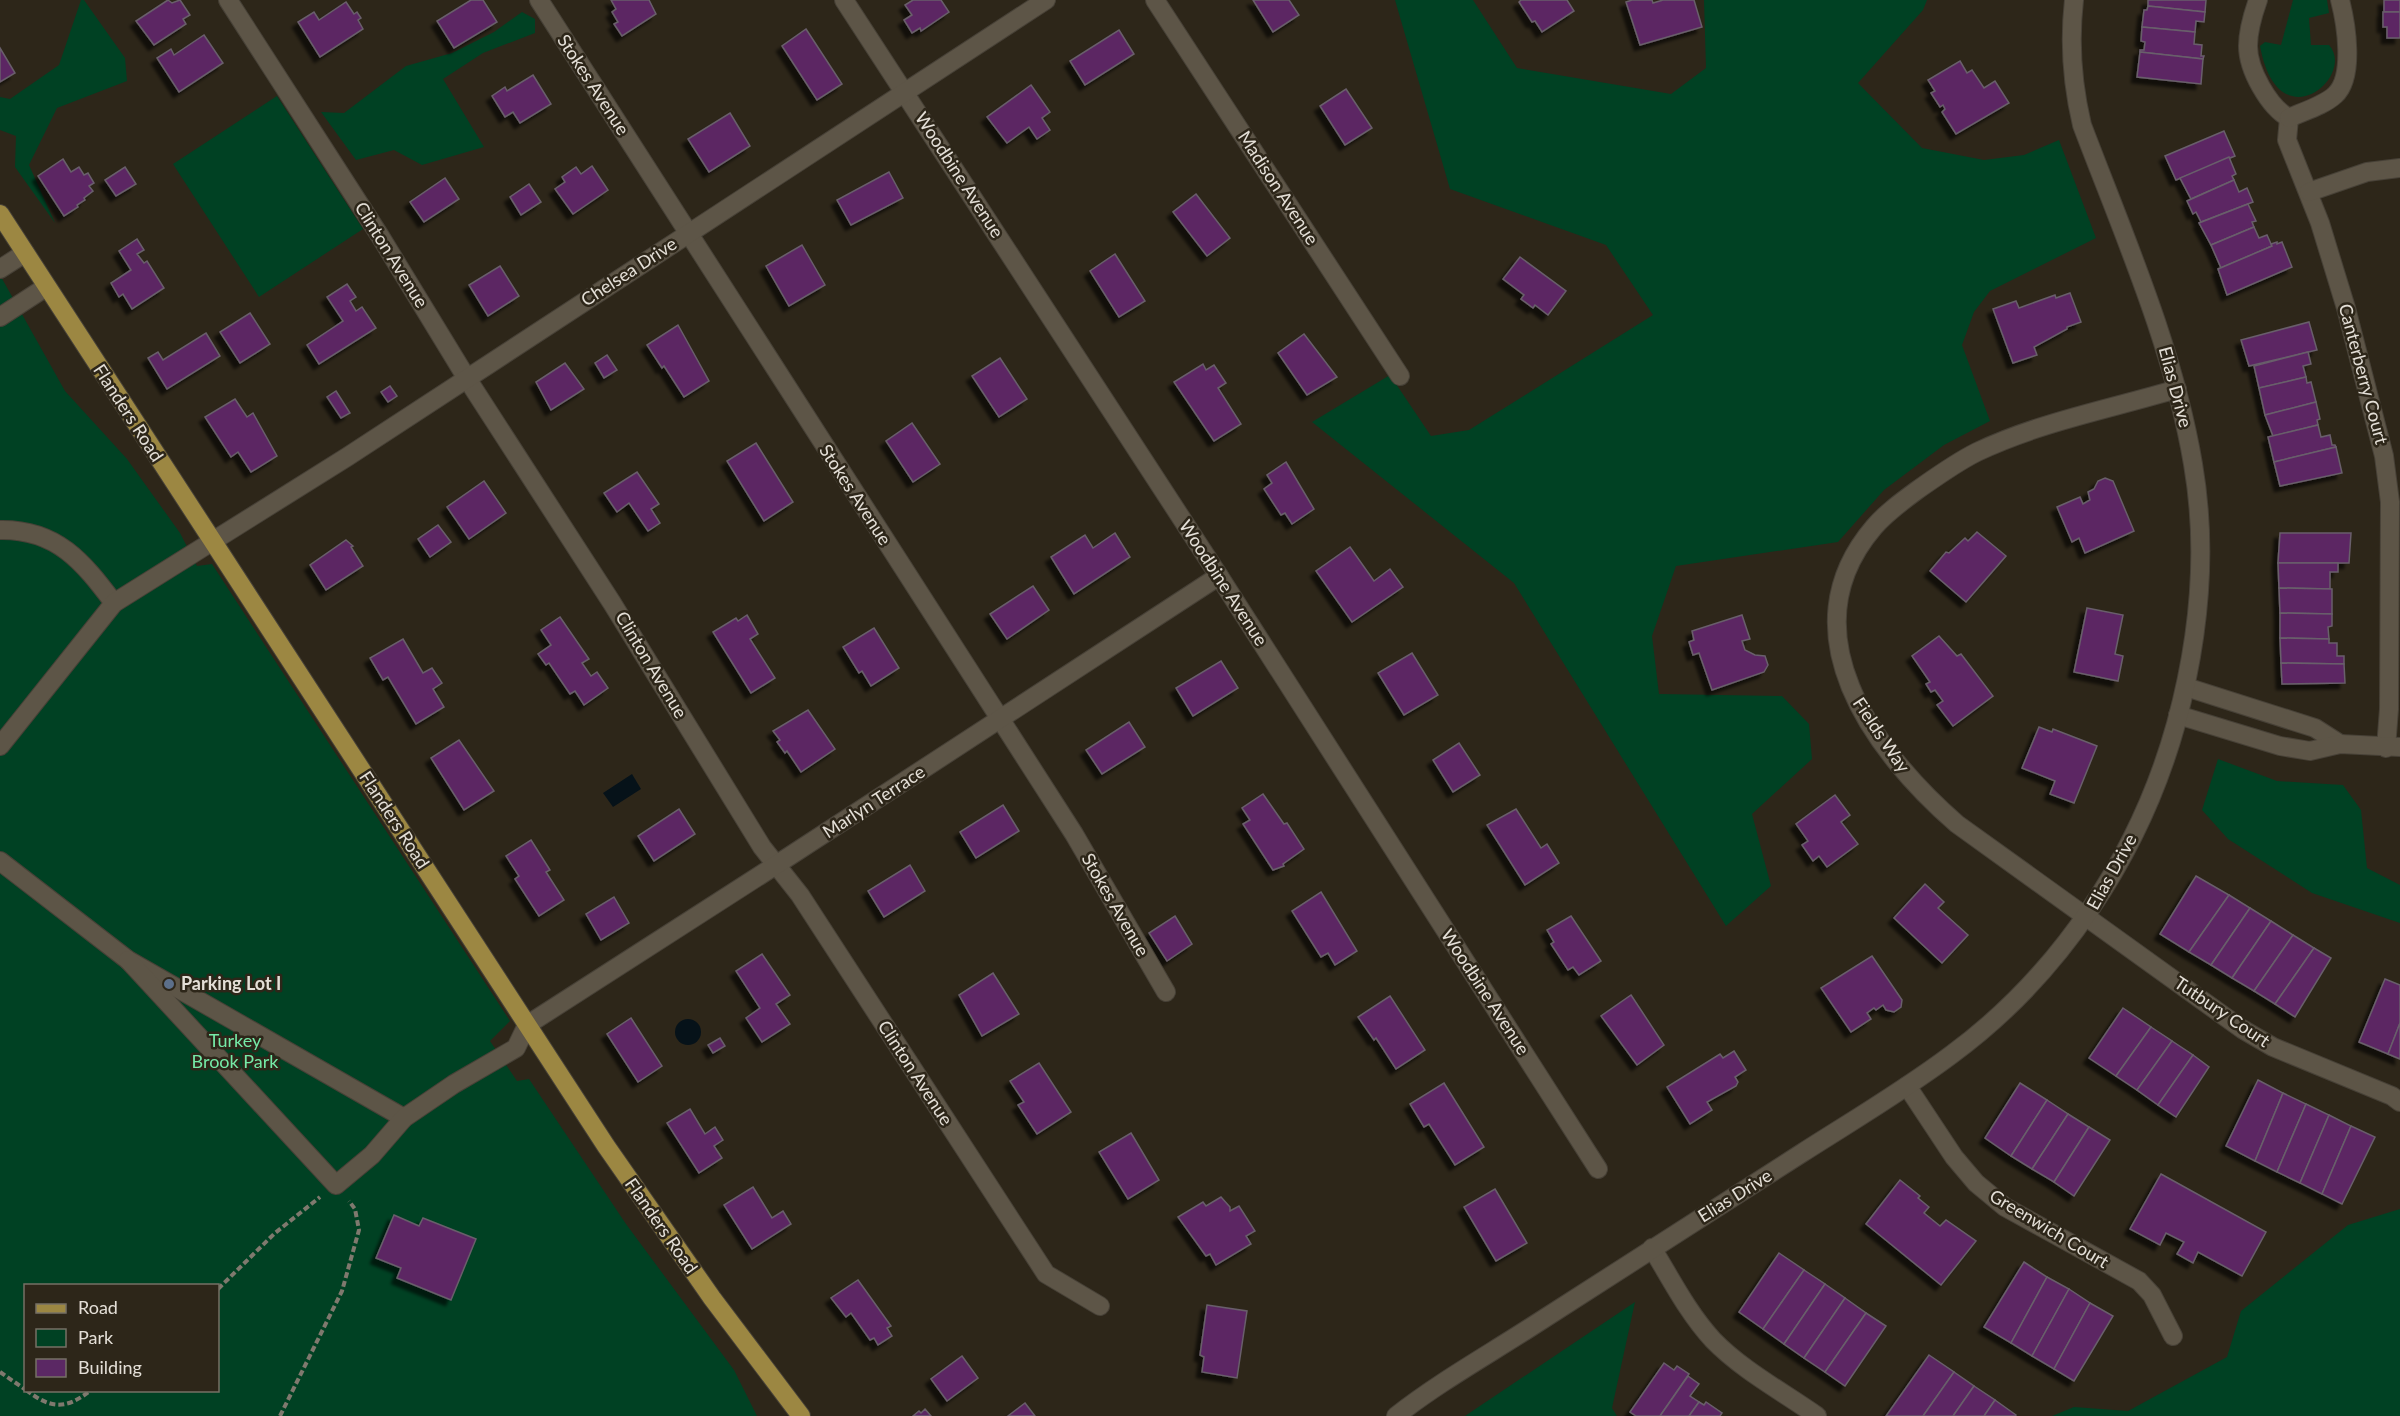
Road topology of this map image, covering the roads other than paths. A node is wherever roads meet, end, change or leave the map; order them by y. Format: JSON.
{"nodes":[{"id":1,"x":228,"y":0,"type":"edge"},
{"id":2,"x":539,"y":0,"type":"edge"},
{"id":3,"x":844,"y":0,"type":"edge"},
{"id":4,"x":1046,"y":0,"type":"edge"},
{"id":5,"x":1155,"y":0,"type":"edge"},
{"id":6,"x":2074,"y":0,"type":"edge"},
{"id":7,"x":2258,"y":0,"type":"edge"},
{"id":8,"x":2340,"y":0,"type":"edge"},
{"id":9,"x":906,"y":93,"type":"junction"},
{"id":10,"x":2289,"y":118,"type":"junction"},
{"id":11,"x":2400,"y":168,"type":"edge"},
{"id":12,"x":2309,"y":192,"type":"junction"},
{"id":13,"x":0,"y":214,"type":"edge"},
{"id":14,"x":688,"y":234,"type":"junction"},
{"id":15,"x":25,"y":253,"type":"junction"},
{"id":16,"x":0,"y":269,"type":"edge"},
{"id":17,"x":46,"y":287,"type":"junction"},
{"id":18,"x":0,"y":317,"type":"edge"},
{"id":19,"x":1400,"y":376,"type":"dead end"},
{"id":20,"x":466,"y":377,"type":"junction"},
{"id":21,"x":2177,"y":389,"type":"junction"},
{"id":22,"x":0,"y":530,"type":"edge"},
{"id":23,"x":212,"y":543,"type":"junction"},
{"id":24,"x":1219,"y":576,"type":"junction"},
{"id":25,"x":114,"y":603,"type":"junction"},
{"id":26,"x":2186,"y":687,"type":"junction"},
{"id":27,"x":2178,"y":715,"type":"junction"},
{"id":28,"x":999,"y":720,"type":"junction"},
{"id":29,"x":2340,"y":744,"type":"junction"},
{"id":30,"x":0,"y":746,"type":"edge"},
{"id":31,"x":2393,"y":748,"type":"edge"},
{"id":32,"x":0,"y":861,"type":"edge"},
{"id":33,"x":776,"y":865,"type":"junction"},
{"id":34,"x":2087,"y":916,"type":"junction"},
{"id":35,"x":128,"y":960,"type":"junction"},
{"id":36,"x":1166,"y":992,"type":"dead end"},
{"id":37,"x":527,"y":1025,"type":"junction"},
{"id":38,"x":1907,"y":1086,"type":"junction"},
{"id":39,"x":2400,"y":1102,"type":"edge"},
{"id":40,"x":404,"y":1118,"type":"junction"},
{"id":41,"x":1598,"y":1169,"type":"dead end"},
{"id":42,"x":1652,"y":1248,"type":"junction"},
{"id":43,"x":1100,"y":1306,"type":"dead end"},
{"id":44,"x":2173,"y":1336,"type":"dead end"},
{"id":45,"x":801,"y":1416,"type":"edge"},
{"id":46,"x":1396,"y":1416,"type":"edge"},
{"id":47,"x":1817,"y":1416,"type":"edge"}],
"edges":[{"from":1,"to":20,"type":"street","name":"Clinton Avenue"},
{"from":2,"to":14,"type":"street","name":"Stokes Avenue"},
{"from":3,"to":9,"type":"street","name":"Woodbine Avenue"},
{"from":4,"to":9,"type":"street","name":"Chelsea Drive"},
{"from":5,"to":19,"type":"street","name":"Madison Avenue"},
{"from":6,"to":21,"type":"street","name":"Elias Drive"},
{"from":7,"to":10,"type":"street"},
{"from":8,"to":10,"type":"street"},
{"from":9,"to":14,"type":"street","name":"Chelsea Drive"},
{"from":9,"to":24,"type":"street","name":"Woodbine Avenue"},
{"from":10,"to":12,"type":"street","name":"Canterberry Court"},
{"from":11,"to":12,"type":"street"},
{"from":12,"to":31,"type":"street","name":"Canterberry Court"},
{"from":13,"to":15,"type":"main road","name":"Flanders Road"},
{"from":14,"to":20,"type":"street","name":"Chelsea Drive"},
{"from":14,"to":28,"type":"street","name":"Stokes Avenue"},
{"from":15,"to":16,"type":"street"},
{"from":15,"to":17,"type":"main road","name":"Flanders Road"},
{"from":17,"to":18,"type":"street"},
{"from":17,"to":23,"type":"main road","name":"Flanders Road"},
{"from":20,"to":23,"type":"street","name":"Chelsea Drive"},
{"from":20,"to":33,"type":"street","name":"Clinton Avenue"},
{"from":21,"to":26,"type":"street","name":"Elias Drive"},
{"from":21,"to":34,"type":"street","name":"Fields Way"},
{"from":22,"to":25,"type":"street"},
{"from":23,"to":25,"type":"street","name":"Chelsea Drive"},
{"from":23,"to":37,"type":"main road","name":"Flanders Road"},
{"from":24,"to":28,"type":"street","name":"Marlyn Terrace"},
{"from":24,"to":41,"type":"street","name":"Woodbine Avenue"},
{"from":25,"to":30,"type":"street","name":"Chelsea Drive"},
{"from":26,"to":27,"type":"street","name":"Elias Drive"},
{"from":26,"to":29,"type":"street"},
{"from":27,"to":29,"type":"street"},
{"from":27,"to":34,"type":"street","name":"Elias Drive"},
{"from":28,"to":33,"type":"street","name":"Marlyn Terrace"},
{"from":28,"to":36,"type":"street","name":"Stokes Avenue"},
{"from":29,"to":31,"type":"street"},
{"from":32,"to":35,"type":"street"},
{"from":33,"to":37,"type":"street","name":"Marlyn Terrace"},
{"from":33,"to":43,"type":"street","name":"Clinton Avenue"},
{"from":34,"to":38,"type":"street","name":"Elias Drive"},
{"from":34,"to":39,"type":"street","name":"Tutbury Court"},
{"from":35,"to":40,"type":"street"},
{"from":35,"to":40,"type":"street"},
{"from":37,"to":40,"type":"street"},
{"from":37,"to":45,"type":"main road","name":"Flanders Road"},
{"from":38,"to":42,"type":"street","name":"Elias Drive"},
{"from":38,"to":44,"type":"street","name":"Greenwich Court"},
{"from":42,"to":46,"type":"street","name":"Elias Drive"},
{"from":42,"to":47,"type":"street"}]}
